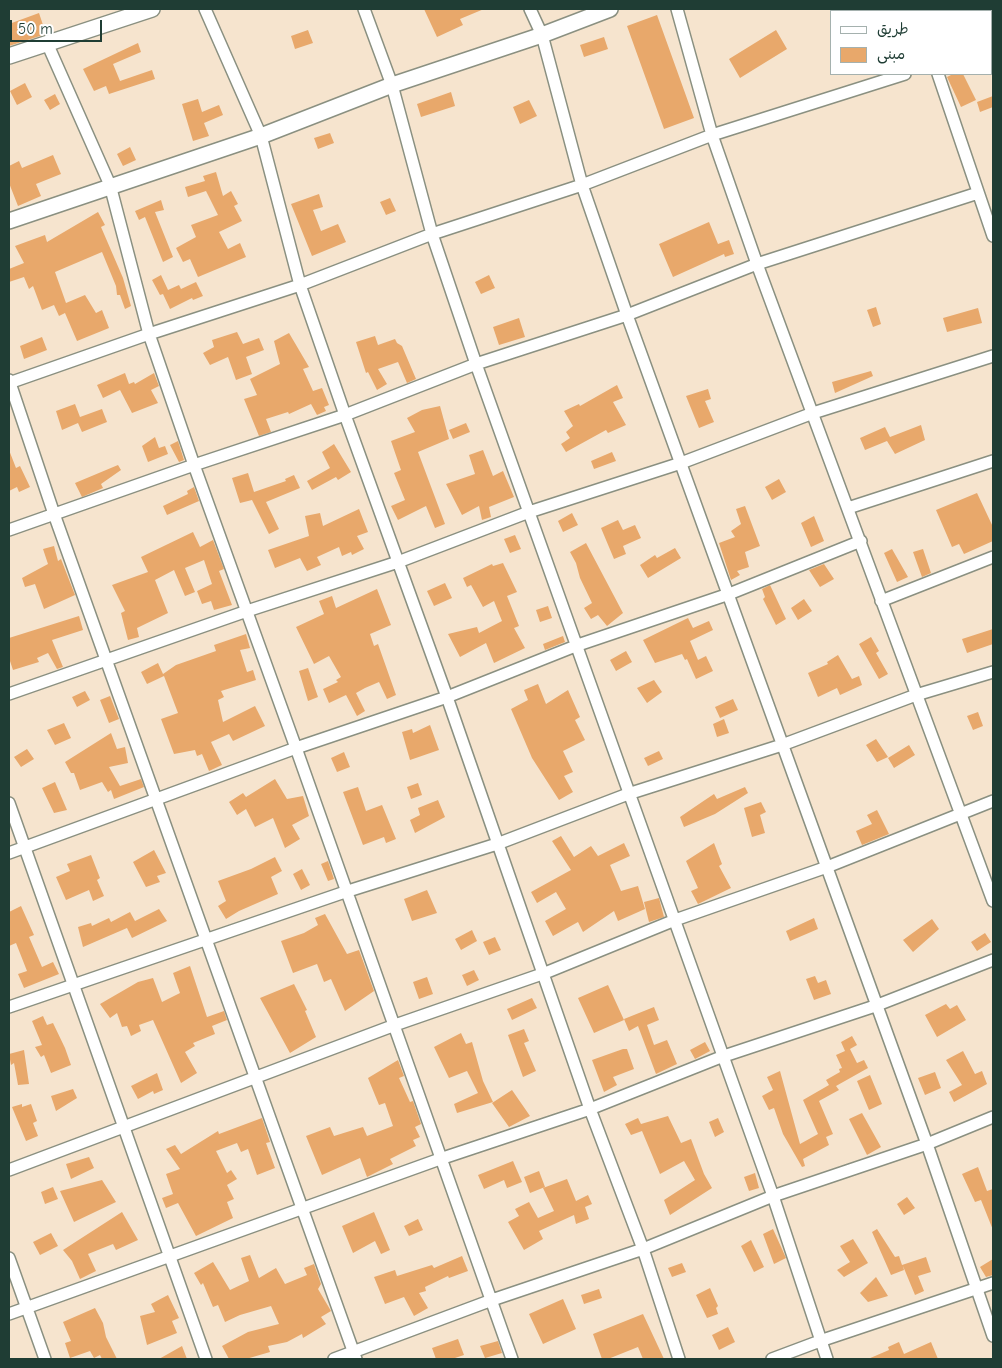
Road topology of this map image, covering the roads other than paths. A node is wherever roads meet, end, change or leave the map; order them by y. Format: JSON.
{"nodes":[{"id":1,"x":152,"y":9,"type":"edge"},
{"id":2,"x":205,"y":9,"type":"edge"},
{"id":3,"x":364,"y":9,"type":"edge"},
{"id":4,"x":530,"y":9,"type":"edge"},
{"id":5,"x":610,"y":9,"type":"edge"},
{"id":6,"x":676,"y":9,"type":"edge"},
{"id":7,"x":542,"y":35,"type":"junction"},
{"id":8,"x":47,"y":43,"type":"junction"},
{"id":9,"x":9,"y":56,"type":"edge"},
{"id":10,"x":902,"y":75,"type":"edge"},
{"id":11,"x":938,"y":75,"type":"edge"},
{"id":12,"x":392,"y":85,"type":"junction"},
{"id":13,"x":261,"y":136,"type":"junction"},
{"id":14,"x":712,"y":136,"type":"junction"},
{"id":15,"x":110,"y":185,"type":"junction"},
{"id":16,"x":582,"y":185,"type":"junction"},
{"id":17,"x":978,"y":193,"type":"junction"},
{"id":18,"x":9,"y":221,"type":"edge"},
{"id":19,"x":432,"y":234,"type":"junction"},
{"id":20,"x":993,"y":236,"type":"edge"},
{"id":21,"x":757,"y":264,"type":"junction"},
{"id":22,"x":300,"y":285,"type":"junction"},
{"id":23,"x":627,"y":315,"type":"junction"},
{"id":24,"x":149,"y":334,"type":"junction"},
{"id":25,"x":993,"y":356,"type":"edge"},
{"id":26,"x":476,"y":364,"type":"junction"},
{"id":27,"x":9,"y":382,"type":"edge"},
{"id":28,"x":813,"y":413,"type":"junction"},
{"id":29,"x":344,"y":415,"type":"junction"},
{"id":30,"x":993,"y":461,"type":"edge"},
{"id":31,"x":682,"y":463,"type":"junction"},
{"id":32,"x":194,"y":464,"type":"junction"},
{"id":33,"x":848,"y":508,"type":"junction"},
{"id":34,"x":529,"y":512,"type":"junction"},
{"id":35,"x":54,"y":514,"type":"junction"},
{"id":36,"x":9,"y":530,"type":"edge"},
{"id":37,"x":861,"y":541,"type":"junction"},
{"id":38,"x":993,"y":557,"type":"edge"},
{"id":39,"x":398,"y":562,"type":"junction"},
{"id":40,"x":729,"y":594,"type":"junction"},
{"id":41,"x":881,"y":601,"type":"junction"},
{"id":42,"x":247,"y":611,"type":"junction"},
{"id":43,"x":578,"y":645,"type":"junction"},
{"id":44,"x":107,"y":660,"type":"junction"},
{"id":45,"x":993,"y":672,"type":"edge"},
{"id":46,"x":9,"y":694,"type":"edge"},
{"id":47,"x":916,"y":696,"type":"junction"},
{"id":48,"x":447,"y":697,"type":"junction"},
{"id":49,"x":782,"y":745,"type":"junction"},
{"id":50,"x":296,"y":748,"type":"junction"},
{"id":51,"x":628,"y":794,"type":"junction"},
{"id":52,"x":158,"y":799,"type":"junction"},
{"id":53,"x":993,"y":801,"type":"edge"},
{"id":54,"x":9,"y":804,"type":"edge"},
{"id":55,"x":960,"y":813,"type":"junction"},
{"id":56,"x":497,"y":844,"type":"junction"},
{"id":57,"x":25,"y":847,"type":"junction"},
{"id":58,"x":9,"y":853,"type":"edge"},
{"id":59,"x":827,"y":867,"type":"junction"},
{"id":60,"x":345,"y":892,"type":"junction"},
{"id":61,"x":993,"y":901,"type":"edge"},
{"id":62,"x":675,"y":920,"type":"junction"},
{"id":63,"x":205,"y":940,"type":"junction"},
{"id":64,"x":993,"y":960,"type":"edge"},
{"id":65,"x":545,"y":974,"type":"junction"},
{"id":66,"x":72,"y":986,"type":"junction"},
{"id":67,"x":875,"y":1006,"type":"junction"},
{"id":68,"x":9,"y":1007,"type":"edge"},
{"id":69,"x":395,"y":1025,"type":"junction"},
{"id":70,"x":721,"y":1057,"type":"junction"},
{"id":71,"x":256,"y":1077,"type":"junction"},
{"id":72,"x":590,"y":1109,"type":"junction"},
{"id":73,"x":993,"y":1117,"type":"edge"},
{"id":74,"x":124,"y":1127,"type":"junction"},
{"id":75,"x":927,"y":1144,"type":"junction"},
{"id":76,"x":440,"y":1159,"type":"junction"},
{"id":77,"x":9,"y":1170,"type":"edge"},
{"id":78,"x":773,"y":1196,"type":"junction"},
{"id":79,"x":300,"y":1209,"type":"junction"},
{"id":80,"x":643,"y":1249,"type":"junction"},
{"id":81,"x":168,"y":1257,"type":"junction"},
{"id":82,"x":9,"y":1258,"type":"edge"},
{"id":83,"x":993,"y":1283,"type":"edge"},
{"id":84,"x":976,"y":1290,"type":"junction"},
{"id":85,"x":492,"y":1300,"type":"junction"},
{"id":86,"x":26,"y":1308,"type":"junction"},
{"id":87,"x":9,"y":1314,"type":"edge"},
{"id":88,"x":993,"y":1336,"type":"edge"},
{"id":89,"x":820,"y":1340,"type":"junction"},
{"id":90,"x":355,"y":1356,"type":"edge"},
{"id":91,"x":45,"y":1359,"type":"edge"},
{"id":92,"x":206,"y":1359,"type":"edge"},
{"id":93,"x":334,"y":1359,"type":"edge"},
{"id":94,"x":512,"y":1359,"type":"edge"},
{"id":95,"x":679,"y":1359,"type":"edge"},
{"id":96,"x":772,"y":1359,"type":"edge"},
{"id":97,"x":827,"y":1359,"type":"edge"}],
"edges":[{"from":1,"to":8,"type":"street"},
{"from":2,"to":13,"type":"street"},
{"from":3,"to":12,"type":"street"},
{"from":4,"to":7,"type":"street"},
{"from":5,"to":7,"type":"street"},
{"from":6,"to":14,"type":"street"},
{"from":7,"to":12,"type":"street"},
{"from":7,"to":16,"type":"street"},
{"from":8,"to":9,"type":"street"},
{"from":8,"to":15,"type":"street"},
{"from":10,"to":14,"type":"street"},
{"from":11,"to":17,"type":"street"},
{"from":12,"to":13,"type":"street"},
{"from":12,"to":19,"type":"street"},
{"from":13,"to":15,"type":"street"},
{"from":13,"to":22,"type":"street"},
{"from":14,"to":16,"type":"street"},
{"from":14,"to":21,"type":"street"},
{"from":15,"to":18,"type":"street"},
{"from":15,"to":24,"type":"street"},
{"from":16,"to":19,"type":"street"},
{"from":16,"to":23,"type":"street"},
{"from":17,"to":20,"type":"street"},
{"from":17,"to":21,"type":"street"},
{"from":19,"to":22,"type":"street"},
{"from":19,"to":26,"type":"street"},
{"from":21,"to":23,"type":"street"},
{"from":21,"to":28,"type":"street"},
{"from":22,"to":24,"type":"street"},
{"from":22,"to":29,"type":"street"},
{"from":23,"to":26,"type":"street"},
{"from":23,"to":31,"type":"street"},
{"from":24,"to":27,"type":"street"},
{"from":24,"to":32,"type":"street"},
{"from":25,"to":28,"type":"street"},
{"from":26,"to":29,"type":"street"},
{"from":26,"to":34,"type":"street"},
{"from":27,"to":35,"type":"street"},
{"from":28,"to":31,"type":"street"},
{"from":28,"to":33,"type":"street"},
{"from":29,"to":32,"type":"street"},
{"from":29,"to":39,"type":"street"},
{"from":30,"to":33,"type":"street"},
{"from":31,"to":34,"type":"street"},
{"from":31,"to":40,"type":"street"},
{"from":32,"to":35,"type":"street"},
{"from":32,"to":42,"type":"street"},
{"from":33,"to":37,"type":"street"},
{"from":34,"to":39,"type":"street"},
{"from":34,"to":43,"type":"street"},
{"from":35,"to":36,"type":"street"},
{"from":35,"to":44,"type":"street"},
{"from":37,"to":40,"type":"street"},
{"from":37,"to":41,"type":"street"},
{"from":38,"to":41,"type":"street"},
{"from":39,"to":42,"type":"street"},
{"from":39,"to":48,"type":"street"},
{"from":40,"to":43,"type":"street"},
{"from":40,"to":49,"type":"street"},
{"from":41,"to":47,"type":"street"},
{"from":42,"to":44,"type":"street"},
{"from":42,"to":50,"type":"street"},
{"from":43,"to":48,"type":"street"},
{"from":43,"to":51,"type":"street"},
{"from":44,"to":46,"type":"street"},
{"from":44,"to":52,"type":"street"},
{"from":45,"to":47,"type":"street"},
{"from":47,"to":49,"type":"street"},
{"from":47,"to":55,"type":"street"},
{"from":48,"to":50,"type":"street"},
{"from":48,"to":56,"type":"street"},
{"from":49,"to":51,"type":"street"},
{"from":49,"to":59,"type":"street"},
{"from":50,"to":52,"type":"street"},
{"from":50,"to":60,"type":"street"},
{"from":51,"to":56,"type":"street"},
{"from":51,"to":62,"type":"street"},
{"from":52,"to":57,"type":"street"},
{"from":52,"to":63,"type":"street"},
{"from":53,"to":55,"type":"street"},
{"from":54,"to":57,"type":"street"},
{"from":55,"to":59,"type":"street"},
{"from":55,"to":61,"type":"street"},
{"from":56,"to":60,"type":"street"},
{"from":56,"to":65,"type":"street"},
{"from":57,"to":58,"type":"street"},
{"from":57,"to":66,"type":"street"},
{"from":59,"to":62,"type":"street"},
{"from":59,"to":67,"type":"street"},
{"from":60,"to":63,"type":"street"},
{"from":60,"to":69,"type":"street"},
{"from":62,"to":65,"type":"street"},
{"from":62,"to":70,"type":"street"},
{"from":63,"to":66,"type":"street"},
{"from":63,"to":71,"type":"street"},
{"from":64,"to":67,"type":"street"},
{"from":65,"to":69,"type":"street"},
{"from":65,"to":72,"type":"street"},
{"from":66,"to":68,"type":"street"},
{"from":66,"to":74,"type":"street"},
{"from":67,"to":70,"type":"street"},
{"from":67,"to":75,"type":"street"},
{"from":69,"to":71,"type":"street"},
{"from":69,"to":76,"type":"street"},
{"from":70,"to":72,"type":"street"},
{"from":70,"to":78,"type":"street"},
{"from":71,"to":74,"type":"street"},
{"from":71,"to":79,"type":"street"},
{"from":72,"to":76,"type":"street"},
{"from":72,"to":80,"type":"street"},
{"from":73,"to":75,"type":"street"},
{"from":74,"to":77,"type":"street"},
{"from":74,"to":81,"type":"street"},
{"from":75,"to":78,"type":"street"},
{"from":75,"to":84,"type":"street"},
{"from":76,"to":79,"type":"street"},
{"from":76,"to":85,"type":"street"},
{"from":78,"to":80,"type":"street"},
{"from":78,"to":89,"type":"street"},
{"from":79,"to":81,"type":"street"},
{"from":79,"to":90,"type":"street"},
{"from":80,"to":85,"type":"street"},
{"from":80,"to":95,"type":"street"},
{"from":81,"to":86,"type":"street"},
{"from":81,"to":92,"type":"street"},
{"from":82,"to":86,"type":"street"},
{"from":83,"to":84,"type":"street"},
{"from":84,"to":88,"type":"street"},
{"from":84,"to":89,"type":"street"},
{"from":85,"to":90,"type":"street"},
{"from":85,"to":94,"type":"street"},
{"from":86,"to":87,"type":"street"},
{"from":86,"to":91,"type":"street"},
{"from":89,"to":96,"type":"street"},
{"from":89,"to":97,"type":"street"},
{"from":90,"to":93,"type":"street"}]}
